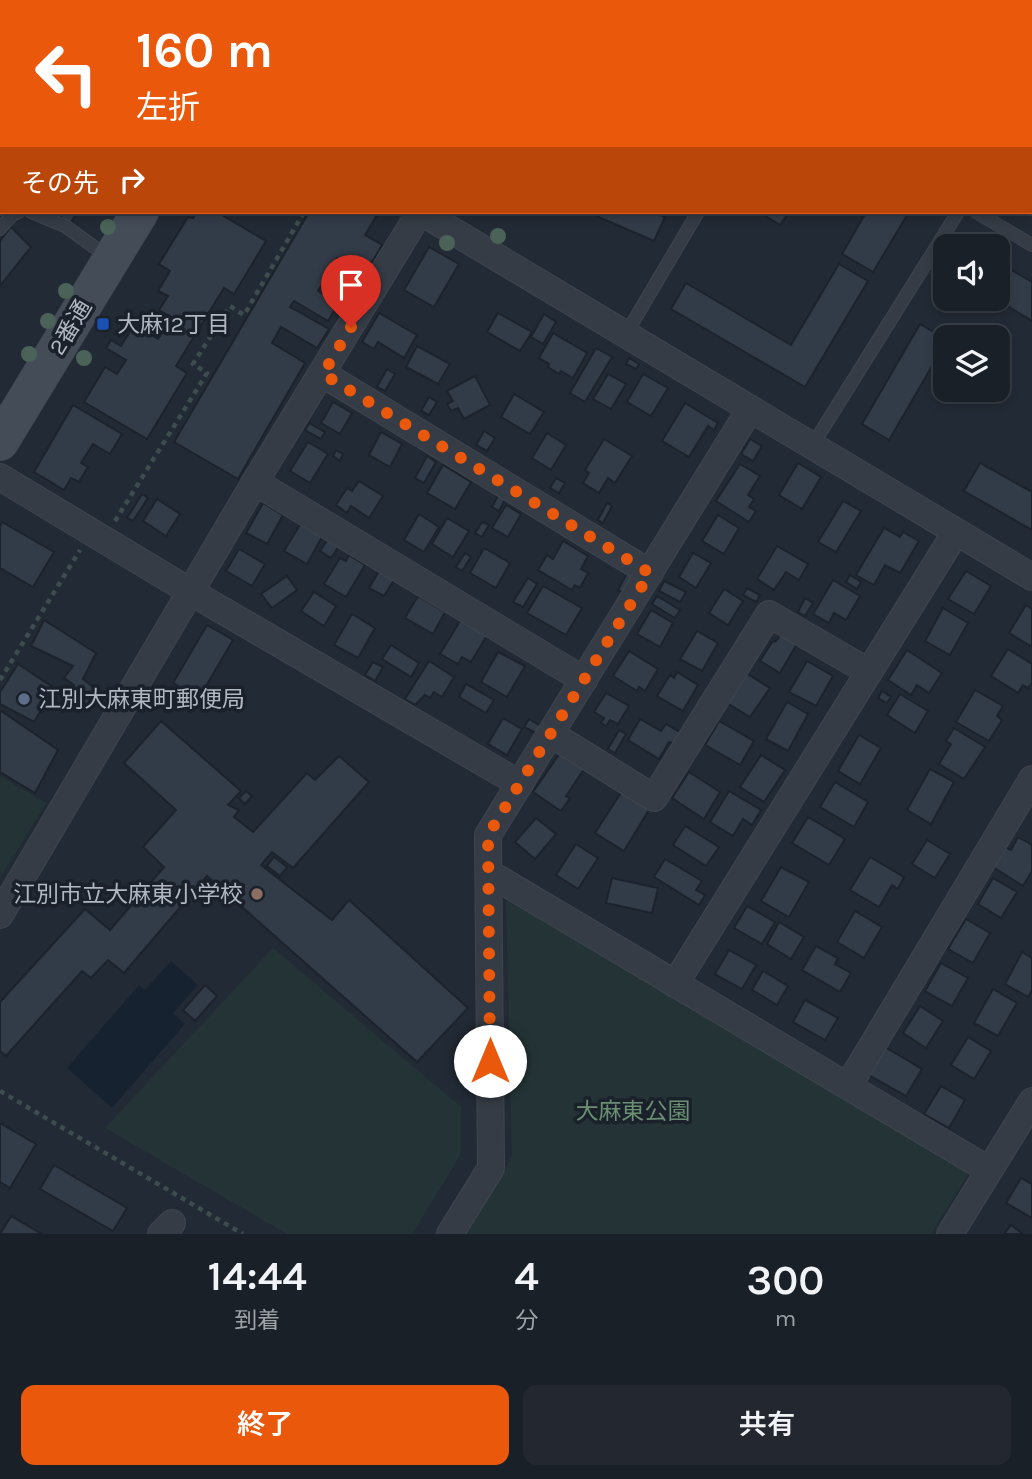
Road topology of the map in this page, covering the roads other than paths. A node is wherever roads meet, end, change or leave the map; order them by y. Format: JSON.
{"nodes":[{"id":1,"x":14,"y":214,"type":"edge"},
{"id":2,"x":36,"y":214,"type":"edge"},
{"id":3,"x":139,"y":214,"type":"edge"},
{"id":4,"x":420,"y":214,"type":"edge"},
{"id":5,"x":424,"y":214,"type":"edge"},
{"id":6,"x":697,"y":214,"type":"edge"},
{"id":7,"x":957,"y":214,"type":"edge"},
{"id":8,"x":979,"y":214,"type":"edge"},
{"id":9,"x":0,"y":229,"type":"edge"},
{"id":10,"x":1032,"y":245,"type":"edge"},
{"id":11,"x":111,"y":259,"type":"junction"},
{"id":12,"x":626,"y":334,"type":"junction"},
{"id":13,"x":323,"y":374,"type":"junction"},
{"id":14,"x":750,"y":409,"type":"junction"},
{"id":15,"x":0,"y":442,"type":"edge"},
{"id":16,"x":812,"y":446,"type":"junction"},
{"id":17,"x":0,"y":477,"type":"edge"},
{"id":18,"x":255,"y":482,"type":"junction"},
{"id":19,"x":956,"y":532,"type":"junction"},
{"id":20,"x":650,"y":573,"type":"junction"},
{"id":21,"x":1032,"y":577,"type":"edge"},
{"id":22,"x":191,"y":592,"type":"junction"},
{"id":23,"x":869,"y":672,"type":"junction"},
{"id":24,"x":584,"y":680,"type":"junction"},
{"id":25,"x":551,"y":734,"type":"junction"},
{"id":26,"x":1032,"y":779,"type":"edge"},
{"id":27,"x":520,"y":784,"type":"junction"},
{"id":28,"x":489,"y":873,"type":"junction"},
{"id":29,"x":0,"y":915,"type":"edge"},
{"id":30,"x":675,"y":984,"type":"junction"},
{"id":31,"x":848,"y":1086,"type":"junction"},
{"id":32,"x":1032,"y":1101,"type":"edge"},
{"id":33,"x":989,"y":1170,"type":"junction"},
{"id":34,"x":450,"y":1234,"type":"edge"},
{"id":35,"x":950,"y":1234,"type":"edge"}],
"edges":[{"from":1,"to":9,"type":"lane"},
{"from":2,"to":11,"type":"lane"},
{"from":3,"to":11,"type":"main road","name":"2番通"},
{"from":4,"to":13,"type":"street"},
{"from":5,"to":12,"type":"street"},
{"from":6,"to":12,"type":"lane"},
{"from":7,"to":16,"type":"lane"},
{"from":8,"to":10,"type":"lane"},
{"from":11,"to":15,"type":"main road","name":"2番通"},
{"from":12,"to":14,"type":"street"},
{"from":13,"to":18,"type":"street"},
{"from":13,"to":20,"type":"street"},
{"from":14,"to":16,"type":"street"},
{"from":14,"to":20,"type":"street"},
{"from":16,"to":19,"type":"street"},
{"from":17,"to":22,"type":"street"},
{"from":18,"to":22,"type":"street"},
{"from":18,"to":24,"type":"street"},
{"from":19,"to":21,"type":"street"},
{"from":19,"to":23,"type":"street"},
{"from":20,"to":24,"type":"street"},
{"from":22,"to":27,"type":"street"},
{"from":22,"to":29,"type":"street"},
{"from":23,"to":25,"type":"street"},
{"from":23,"to":30,"type":"street"},
{"from":24,"to":25,"type":"street"},
{"from":25,"to":27,"type":"street"},
{"from":26,"to":31,"type":"street"},
{"from":27,"to":28,"type":"street"},
{"from":28,"to":30,"type":"street"},
{"from":28,"to":34,"type":"street"},
{"from":30,"to":31,"type":"street"},
{"from":31,"to":33,"type":"street"},
{"from":32,"to":33,"type":"street"},
{"from":33,"to":35,"type":"street"}]}
